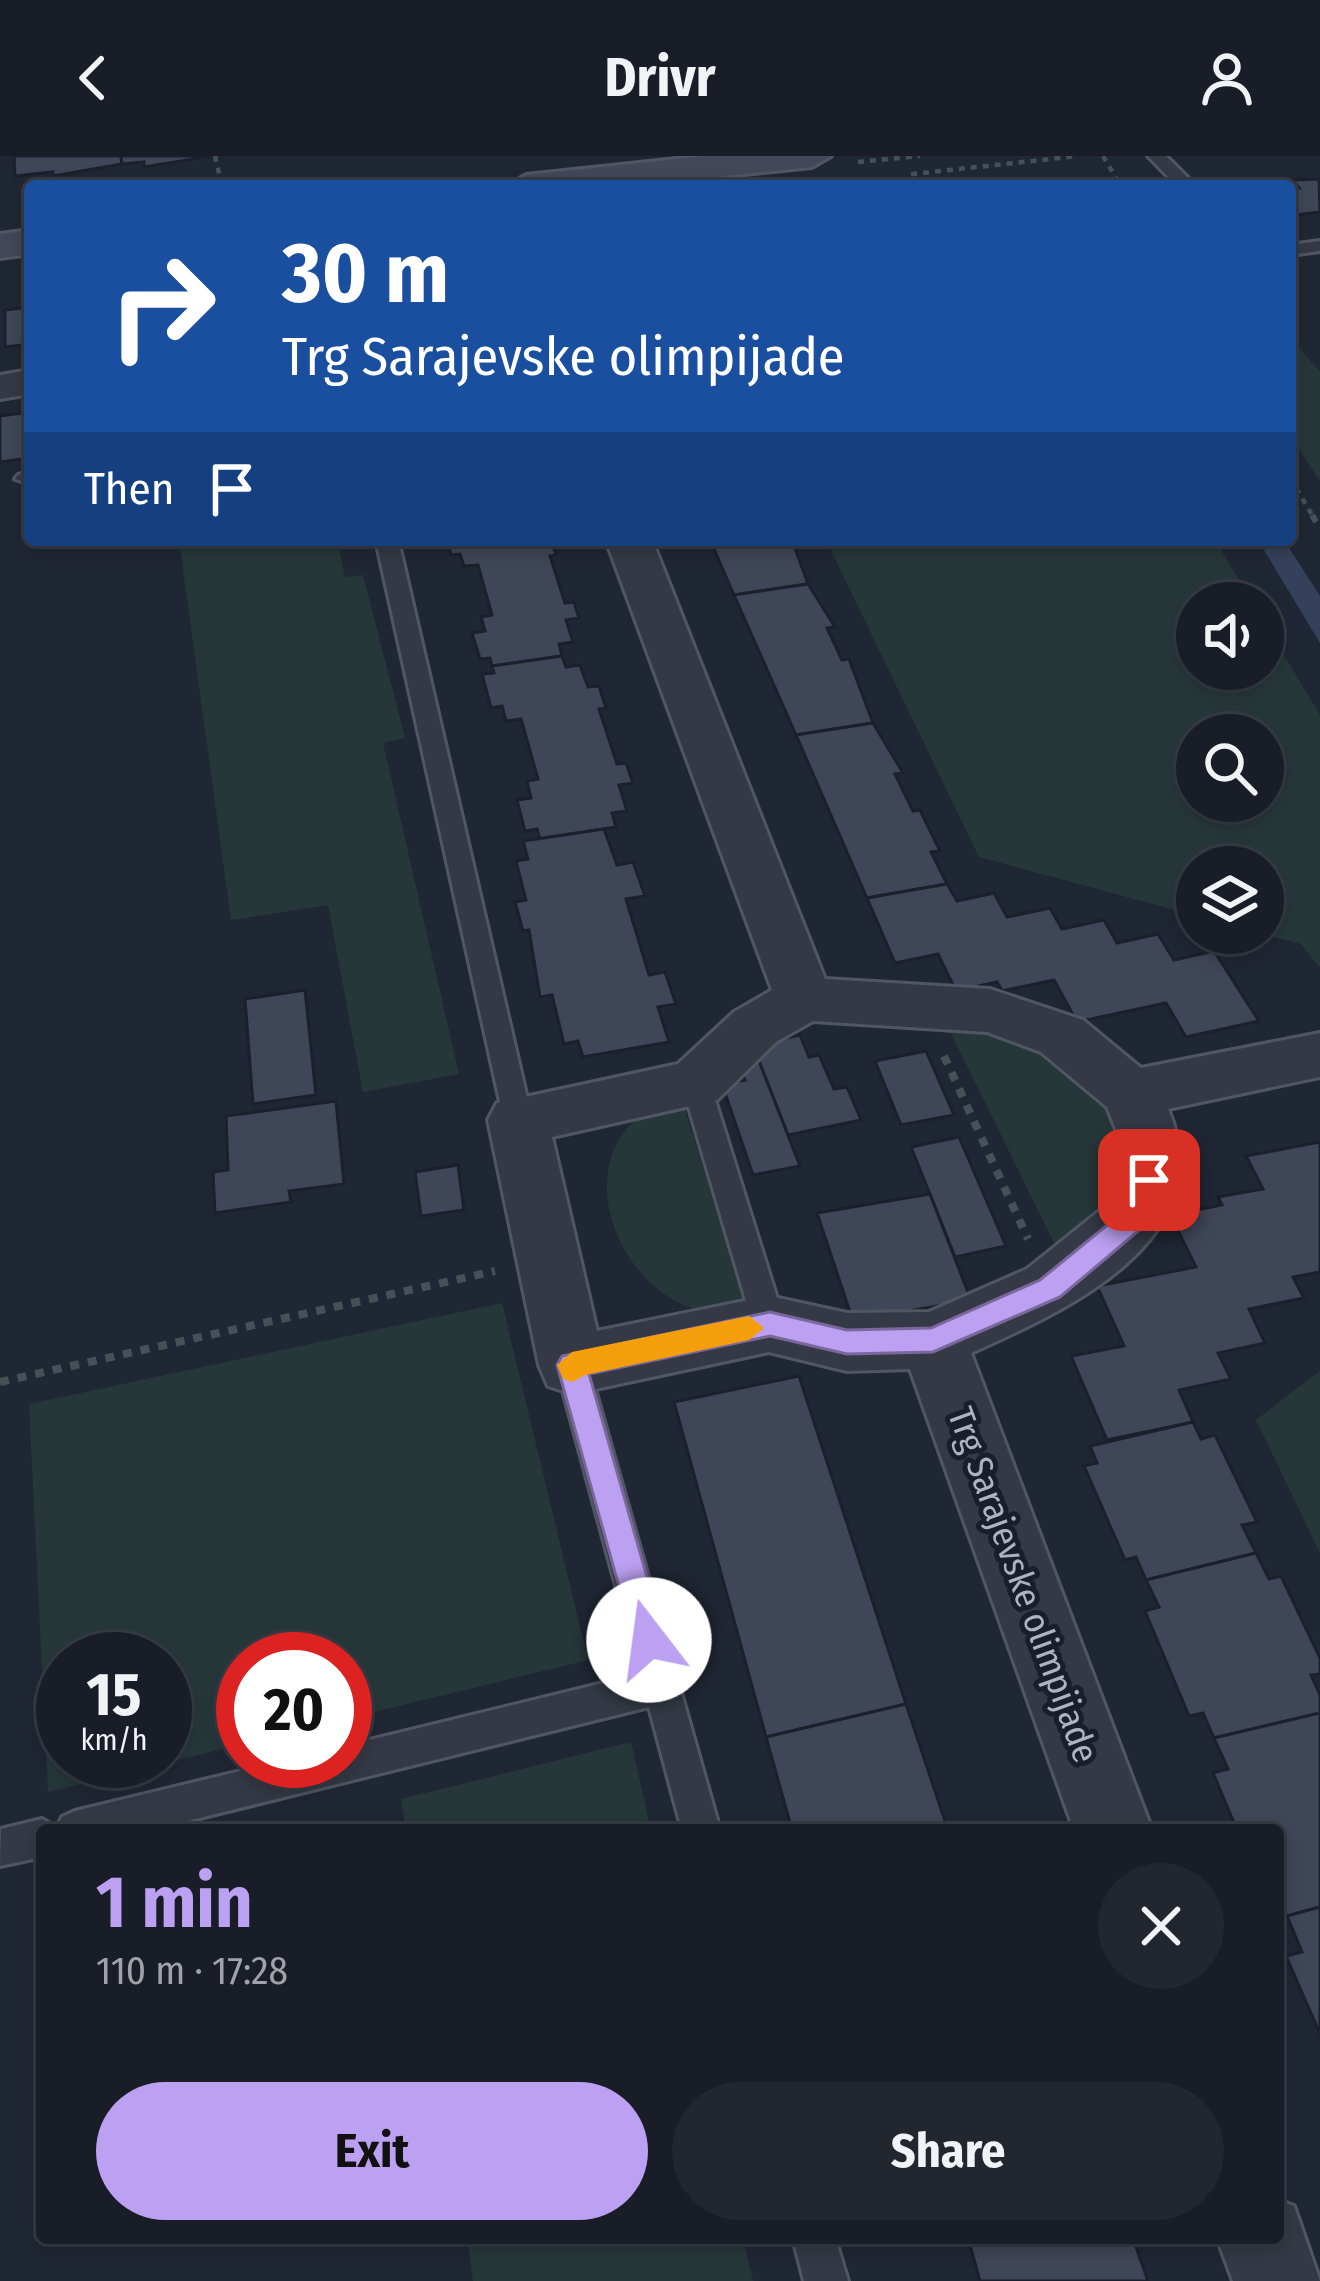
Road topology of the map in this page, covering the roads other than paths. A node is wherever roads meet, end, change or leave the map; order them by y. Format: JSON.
{"nodes":[{"id":1,"x":812,"y":156,"type":"edge"},
{"id":2,"x":1156,"y":156,"type":"edge"},
{"id":3,"x":583,"y":180,"type":"edge"},
{"id":4,"x":1181,"y":180,"type":"edge"},
{"id":5,"x":388,"y":546,"type":"edge"},
{"id":6,"x":631,"y":546,"type":"edge"},
{"id":7,"x":804,"y":999,"type":"junction"},
{"id":8,"x":1320,"y":1054,"type":"edge"},
{"id":9,"x":696,"y":1084,"type":"junction"},
{"id":10,"x":1131,"y":1093,"type":"junction"},
{"id":11,"x":518,"y":1120,"type":"junction"},
{"id":12,"x":770,"y":1324,"type":"junction"},
{"id":13,"x":933,"y":1340,"type":"junction"},
{"id":14,"x":572,"y":1365,"type":"junction"},
{"id":15,"x":662,"y":1686,"type":"junction"},
{"id":16,"x":99,"y":1824,"type":"edge"},
{"id":17,"x":699,"y":1824,"type":"edge"},
{"id":18,"x":1111,"y":1824,"type":"edge"},
{"id":19,"x":36,"y":1839,"type":"edge"},
{"id":20,"x":1,"y":1848,"type":"edge"},
{"id":21,"x":816,"y":2244,"type":"edge"},
{"id":22,"x":1264,"y":2244,"type":"edge"},
{"id":23,"x":826,"y":2281,"type":"edge"},
{"id":24,"x":1278,"y":2281,"type":"edge"}],
"edges":[{"from":1,"to":3,"type":"street"},
{"from":2,"to":4,"type":"lane"},
{"from":5,"to":11,"type":"lane"},
{"from":6,"to":7,"type":"street"},
{"from":7,"to":9,"type":"street"},
{"from":7,"to":10,"type":"street"},
{"from":8,"to":10,"type":"street"},
{"from":9,"to":11,"type":"street"},
{"from":9,"to":12,"type":"lane"},
{"from":10,"to":13,"type":"street"},
{"from":11,"to":14,"type":"street"},
{"from":12,"to":13,"type":"street"},
{"from":12,"to":14,"type":"street"},
{"from":13,"to":18,"type":"street","name":"Trg Sarajevske olimpijade"},
{"from":14,"to":15,"type":"lane"},
{"from":15,"to":16,"type":"lane"},
{"from":15,"to":17,"type":"lane"},
{"from":19,"to":20,"type":"lane"},
{"from":21,"to":23,"type":"lane"},
{"from":22,"to":24,"type":"street"}]}
